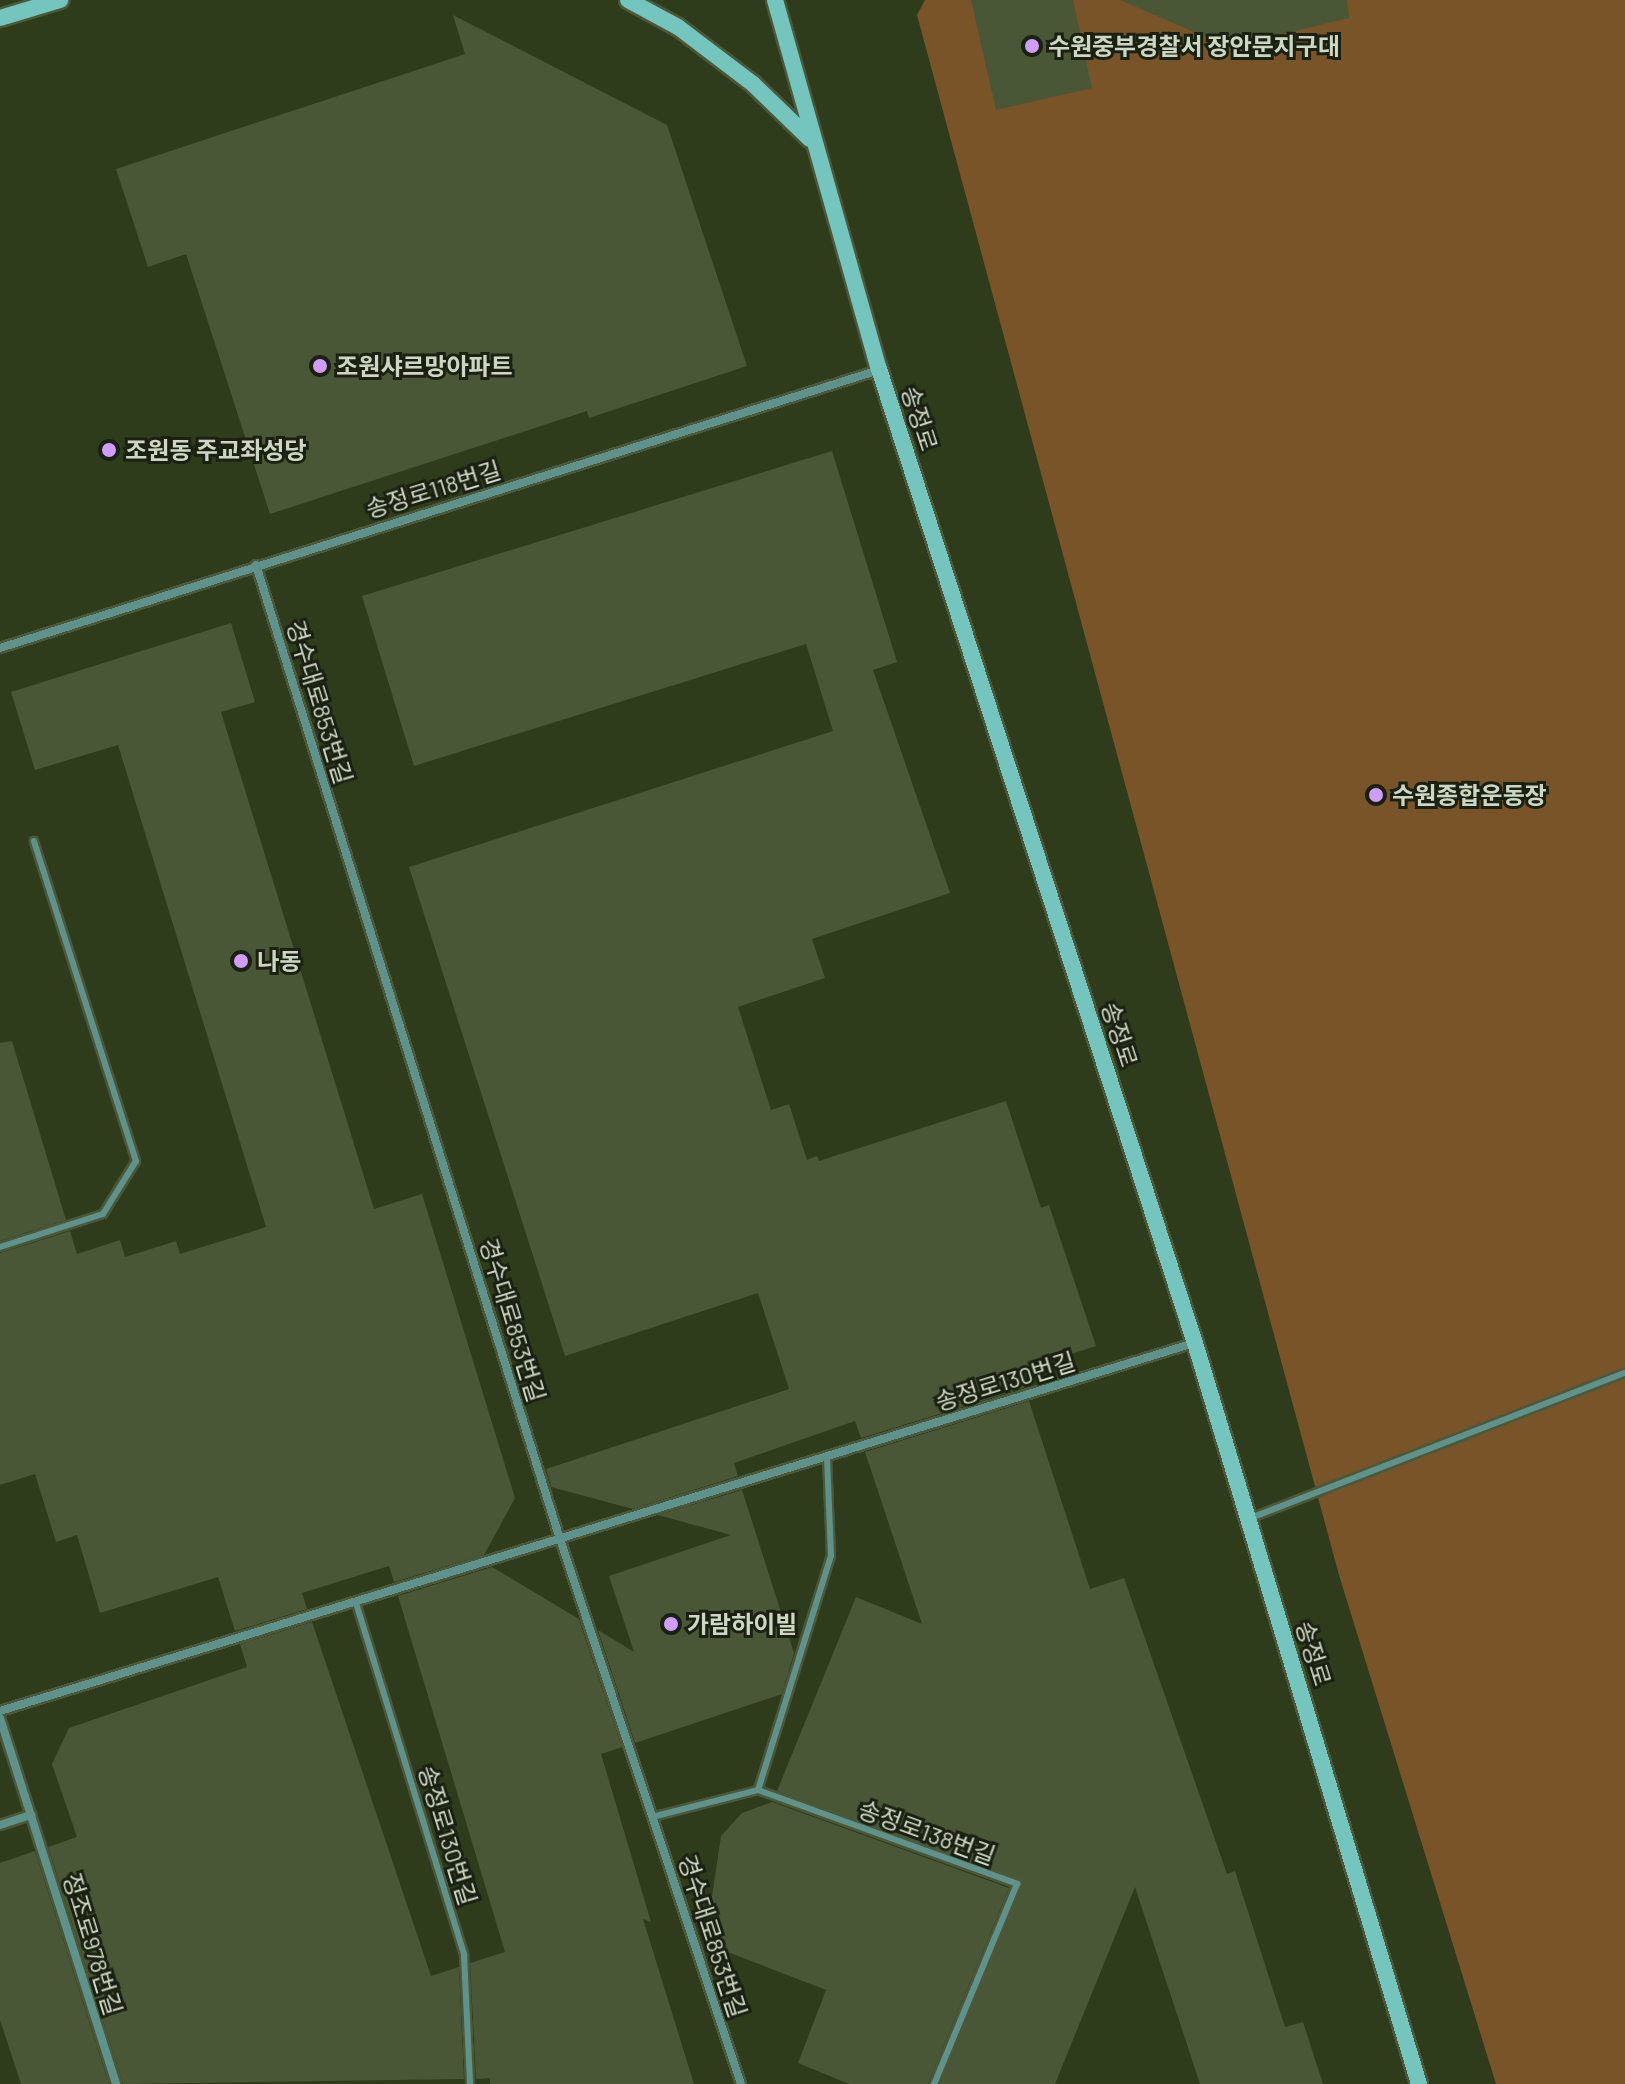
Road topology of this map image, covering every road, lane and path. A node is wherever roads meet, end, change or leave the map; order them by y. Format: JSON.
{"nodes":[{"id":1,"x":60,"y":0,"type":"edge"},
{"id":2,"x":628,"y":0,"type":"edge"},
{"id":3,"x":775,"y":0,"type":"edge"},
{"id":4,"x":0,"y":18,"type":"edge"},
{"id":5,"x":811,"y":141,"type":"junction"},
{"id":6,"x":879,"y":369,"type":"junction"},
{"id":7,"x":256,"y":565,"type":"junction"},
{"id":8,"x":0,"y":648,"type":"edge"},
{"id":9,"x":34,"y":841,"type":"dead end"},
{"id":10,"x":0,"y":1247,"type":"edge"},
{"id":11,"x":1195,"y":1343,"type":"junction"},
{"id":12,"x":1625,"y":1373,"type":"edge"},
{"id":13,"x":827,"y":1457,"type":"junction"},
{"id":14,"x":1248,"y":1519,"type":"junction"},
{"id":15,"x":560,"y":1539,"type":"junction"},
{"id":16,"x":356,"y":1603,"type":"junction"},
{"id":17,"x":0,"y":1711,"type":"edge"},
{"id":18,"x":0,"y":1718,"type":"edge"},
{"id":19,"x":758,"y":1790,"type":"junction"},
{"id":20,"x":31,"y":1815,"type":"junction"},
{"id":21,"x":652,"y":1817,"type":"junction"},
{"id":22,"x":0,"y":1825,"type":"edge"},
{"id":23,"x":116,"y":2084,"type":"edge"},
{"id":24,"x":470,"y":2084,"type":"edge"},
{"id":25,"x":741,"y":2084,"type":"edge"},
{"id":26,"x":934,"y":2084,"type":"edge"},
{"id":27,"x":1419,"y":2084,"type":"edge"}],
"edges":[{"from":1,"to":4,"type":"street"},
{"from":2,"to":5,"type":"street"},
{"from":3,"to":5,"type":"street","name":"송정로"},
{"from":5,"to":6,"type":"street","name":"송정로"},
{"from":6,"to":7,"type":"street","name":"송정로118번길"},
{"from":6,"to":11,"type":"street","name":"송정로"},
{"from":7,"to":8,"type":"street","name":"송정로118번길"},
{"from":7,"to":15,"type":"street","name":"경수대로853번길"},
{"from":9,"to":10,"type":"lane"},
{"from":11,"to":13,"type":"street","name":"송정로130번길"},
{"from":11,"to":14,"type":"street","name":"송정로"},
{"from":12,"to":14,"type":"lane"},
{"from":13,"to":15,"type":"street","name":"송정로130번길"},
{"from":13,"to":19,"type":"lane"},
{"from":14,"to":27,"type":"street","name":"송정로"},
{"from":15,"to":16,"type":"street","name":"송정로130번길"},
{"from":15,"to":21,"type":"street","name":"경수대로853번길"},
{"from":16,"to":17,"type":"street","name":"송정로130번길"},
{"from":16,"to":24,"type":"lane","name":"송정로130번길"},
{"from":18,"to":20,"type":"street","name":"정조로978번길"},
{"from":19,"to":21,"type":"lane"},
{"from":19,"to":26,"type":"lane","name":"송정로138번길"},
{"from":20,"to":22,"type":"street"},
{"from":20,"to":23,"type":"street","name":"정조로978번길"},
{"from":21,"to":25,"type":"street","name":"경수대로853번길"}]}
